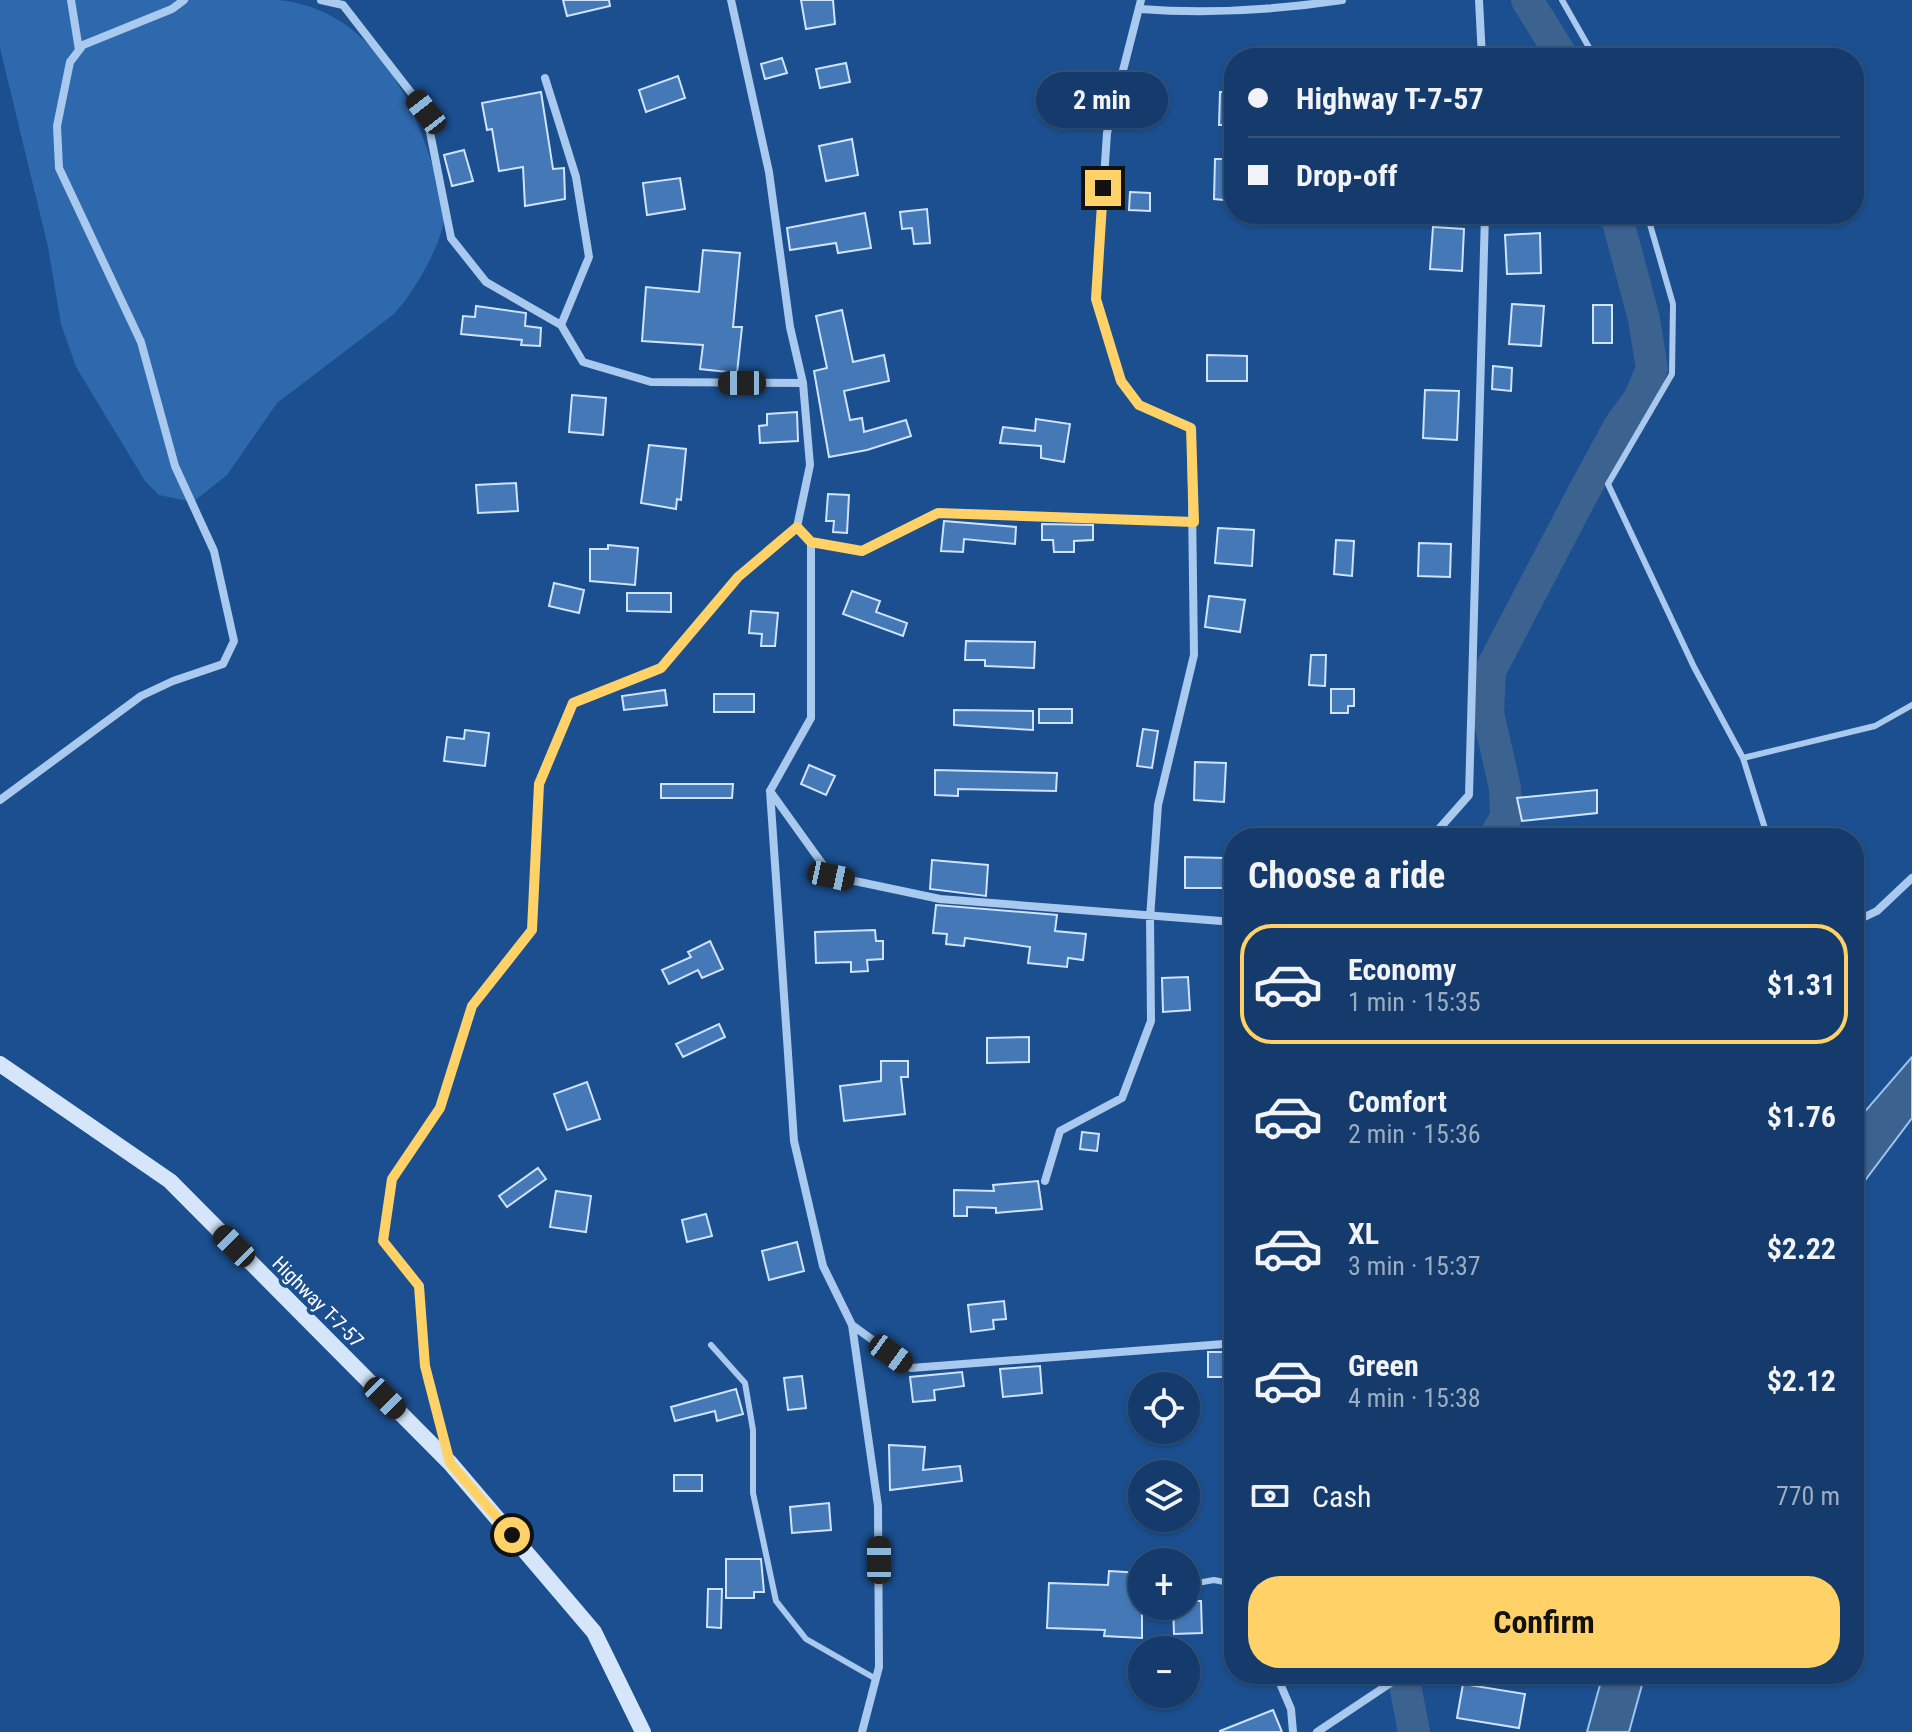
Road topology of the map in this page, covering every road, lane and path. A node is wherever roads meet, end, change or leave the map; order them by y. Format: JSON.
{"nodes":[{"id":1,"x":71,"y":0,"type":"edge"},
{"id":2,"x":184,"y":0,"type":"edge"},
{"id":3,"x":321,"y":0,"type":"edge"},
{"id":4,"x":731,"y":0,"type":"edge"},
{"id":5,"x":1342,"y":0,"type":"edge"},
{"id":6,"x":1479,"y":0,"type":"edge"},
{"id":7,"x":1562,"y":0,"type":"edge"},
{"id":8,"x":343,"y":3,"type":"edge"},
{"id":9,"x":1140,"y":4,"type":"edge"},
{"id":10,"x":1481,"y":48,"type":"edge"},
{"id":11,"x":1589,"y":48,"type":"edge"},
{"id":12,"x":79,"y":50,"type":"junction"},
{"id":13,"x":545,"y":78,"type":"dead end"},
{"id":14,"x":1485,"y":224,"type":"edge"},
{"id":15,"x":1650,"y":224,"type":"edge"},
{"id":16,"x":561,"y":325,"type":"junction"},
{"id":17,"x":803,"y":383,"type":"junction"},
{"id":18,"x":1194,"y":522,"type":"junction"},
{"id":19,"x":797,"y":527,"type":"junction"},
{"id":20,"x":811,"y":542,"type":"junction"},
{"id":21,"x":1912,"y":705,"type":"edge"},
{"id":22,"x":1743,"y":758,"type":"junction"},
{"id":23,"x":770,"y":791,"type":"junction"},
{"id":24,"x":0,"y":800,"type":"edge"},
{"id":25,"x":1440,"y":828,"type":"edge"},
{"id":26,"x":1765,"y":828,"type":"edge"},
{"id":27,"x":1912,"y":878,"type":"edge"},
{"id":28,"x":1864,"y":917,"type":"edge"},
{"id":29,"x":1150,"y":918,"type":"junction"},
{"id":30,"x":1224,"y":922,"type":"edge"},
{"id":31,"x":0,"y":1064,"type":"edge"},
{"id":32,"x":1045,"y":1181,"type":"dead end"},
{"id":33,"x":852,"y":1325,"type":"junction"},
{"id":34,"x":1224,"y":1344,"type":"edge"},
{"id":35,"x":711,"y":1345,"type":"dead end"},
{"id":36,"x":450,"y":1463,"type":"junction"},
{"id":37,"x":1200,"y":1582,"type":"edge"},
{"id":38,"x":1224,"y":1582,"type":"edge"},
{"id":39,"x":876,"y":1679,"type":"junction"},
{"id":40,"x":1280,"y":1684,"type":"edge"},
{"id":41,"x":1389,"y":1684,"type":"edge"},
{"id":42,"x":643,"y":1732,"type":"edge"},
{"id":43,"x":862,"y":1732,"type":"edge"},
{"id":44,"x":1293,"y":1732,"type":"edge"},
{"id":45,"x":1317,"y":1732,"type":"edge"}],
"edges":[{"from":1,"to":12,"type":"street"},
{"from":2,"to":12,"type":"street"},
{"from":3,"to":8,"type":"street"},
{"from":4,"to":17,"type":"street"},
{"from":5,"to":9,"type":"street"},
{"from":6,"to":10,"type":"street"},
{"from":7,"to":11,"type":"lane"},
{"from":8,"to":16,"type":"street"},
{"from":9,"to":18,"type":"street"},
{"from":12,"to":24,"type":"street"},
{"from":13,"to":16,"type":"street"},
{"from":14,"to":25,"type":"street"},
{"from":15,"to":22,"type":"lane"},
{"from":16,"to":17,"type":"street"},
{"from":17,"to":19,"type":"street"},
{"from":18,"to":20,"type":"street"},
{"from":18,"to":29,"type":"street"},
{"from":19,"to":20,"type":"street"},
{"from":19,"to":36,"type":"street"},
{"from":20,"to":23,"type":"street"},
{"from":21,"to":22,"type":"lane"},
{"from":22,"to":26,"type":"lane"},
{"from":23,"to":29,"type":"street"},
{"from":23,"to":33,"type":"street"},
{"from":27,"to":28,"type":"street"},
{"from":29,"to":30,"type":"street"},
{"from":29,"to":32,"type":"street"},
{"from":31,"to":36,"type":"street","name":"Highway T-7-57"},
{"from":33,"to":34,"type":"street"},
{"from":33,"to":39,"type":"street"},
{"from":35,"to":39,"type":"lane"},
{"from":36,"to":42,"type":"street","name":"Highway T-7-57"},
{"from":37,"to":38,"type":"lane"},
{"from":39,"to":43,"type":"street"},
{"from":40,"to":44,"type":"street"},
{"from":41,"to":45,"type":"street"}]}
